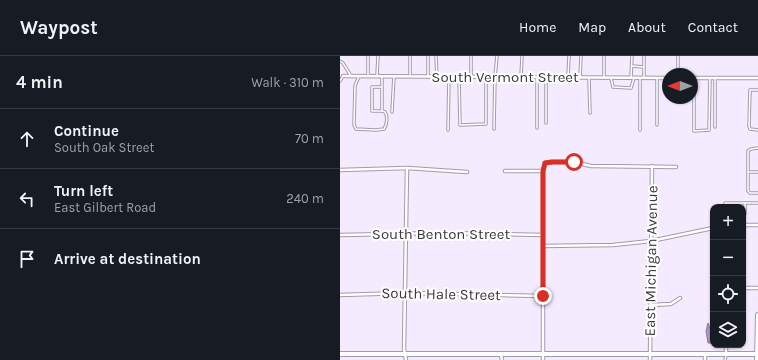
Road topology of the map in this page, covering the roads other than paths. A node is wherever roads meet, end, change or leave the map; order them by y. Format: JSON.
{"nodes":[{"id":1,"x":368,"y":56,"type":"edge"},
{"id":2,"x":378,"y":56,"type":"edge"},
{"id":3,"x":410,"y":56,"type":"edge"},
{"id":4,"x":428,"y":56,"type":"edge"},
{"id":5,"x":436,"y":56,"type":"edge"},
{"id":6,"x":471,"y":56,"type":"edge"},
{"id":7,"x":497,"y":56,"type":"edge"},
{"id":8,"x":522,"y":56,"type":"edge"},
{"id":9,"x":569,"y":56,"type":"edge"},
{"id":10,"x":580,"y":56,"type":"edge"},
{"id":11,"x":604,"y":56,"type":"edge"},
{"id":12,"x":632,"y":56,"type":"edge"},
{"id":13,"x":644,"y":56,"type":"edge"},
{"id":14,"x":678,"y":56,"type":"edge"},
{"id":15,"x":340,"y":61,"type":"edge"},
{"id":16,"x":632,"y":66,"type":"junction"},
{"id":17,"x":644,"y":67,"type":"junction"},
{"id":18,"x":678,"y":68,"type":"edge"},
{"id":19,"x":342,"y":76,"type":"joint"},
{"id":20,"x":350,"y":76,"type":"junction"},
{"id":21,"x":360,"y":76,"type":"junction"},
{"id":22,"x":368,"y":76,"type":"junction"},
{"id":23,"x":377,"y":76,"type":"junction"},
{"id":24,"x":382,"y":76,"type":"junction"},
{"id":25,"x":394,"y":76,"type":"junction"},
{"id":26,"x":410,"y":76,"type":"junction"},
{"id":27,"x":428,"y":77,"type":"junction"},
{"id":28,"x":436,"y":77,"type":"junction"},
{"id":29,"x":449,"y":77,"type":"junction"},
{"id":30,"x":459,"y":77,"type":"junction"},
{"id":31,"x":471,"y":77,"type":"junction"},
{"id":32,"x":486,"y":77,"type":"junction"},
{"id":33,"x":495,"y":77,"type":"junction"},
{"id":34,"x":521,"y":77,"type":"junction"},
{"id":35,"x":537,"y":77,"type":"junction"},
{"id":36,"x":546,"y":77,"type":"junction"},
{"id":37,"x":568,"y":78,"type":"junction"},
{"id":38,"x":580,"y":78,"type":"junction"},
{"id":39,"x":589,"y":78,"type":"junction"},
{"id":40,"x":604,"y":78,"type":"junction"},
{"id":41,"x":611,"y":78,"type":"junction"},
{"id":42,"x":632,"y":78,"type":"junction"},
{"id":43,"x":642,"y":78,"type":"junction"},
{"id":44,"x":657,"y":78,"type":"junction"},
{"id":45,"x":662,"y":78,"type":"edge"},
{"id":46,"x":698,"y":78,"type":"edge"},
{"id":47,"x":710,"y":78,"type":"junction"},
{"id":48,"x":715,"y":78,"type":"junction"},
{"id":49,"x":758,"y":78,"type":"edge"},
{"id":50,"x":340,"y":81,"type":"edge"},
{"id":51,"x":382,"y":87,"type":"junction"},
{"id":52,"x":758,"y":90,"type":"edge"},
{"id":53,"x":693,"y":104,"type":"edge"},
{"id":54,"x":382,"y":111,"type":"junction"},
{"id":55,"x":392,"y":112,"type":"dead end"},
{"id":56,"x":590,"y":113,"type":"dead end"},
{"id":57,"x":546,"y":123,"type":"dead end"},
{"id":58,"x":657,"y":125,"type":"dead end"},
{"id":59,"x":715,"y":127,"type":"dead end"},
{"id":60,"x":537,"y":128,"type":"dead end"},
{"id":61,"x":494,"y":129,"type":"dead end"},
{"id":62,"x":448,"y":130,"type":"dead end"},
{"id":63,"x":640,"y":130,"type":"dead end"},
{"id":64,"x":758,"y":130,"type":"edge"},
{"id":65,"x":758,"y":148,"type":"edge"},
{"id":66,"x":652,"y":166,"type":"junction"},
{"id":67,"x":676,"y":167,"type":"dead end"},
{"id":68,"x":407,"y":168,"type":"junction"},
{"id":69,"x":340,"y":170,"type":"edge"},
{"id":70,"x":505,"y":171,"type":"dead end"},
{"id":71,"x":543,"y":171,"type":"junction"},
{"id":72,"x":467,"y":172,"type":"dead end"},
{"id":73,"x":748,"y":172,"type":"junction"},
{"id":74,"x":758,"y":172,"type":"edge"},
{"id":75,"x":758,"y":193,"type":"edge"},
{"id":76,"x":745,"y":203,"type":"joint"},
{"id":77,"x":758,"y":203,"type":"edge"},
{"id":78,"x":726,"y":204,"type":"edge"},
{"id":79,"x":746,"y":225,"type":"edge"},
{"id":80,"x":758,"y":225,"type":"edge"},
{"id":81,"x":710,"y":229,"type":"edge"},
{"id":82,"x":406,"y":233,"type":"junction"},
{"id":83,"x":340,"y":235,"type":"edge"},
{"id":84,"x":543,"y":235,"type":"junction"},
{"id":85,"x":651,"y":241,"type":"junction"},
{"id":86,"x":543,"y":246,"type":"junction"},
{"id":87,"x":746,"y":288,"type":"edge"},
{"id":88,"x":758,"y":288,"type":"edge"},
{"id":89,"x":405,"y":292,"type":"junction"},
{"id":90,"x":340,"y":295,"type":"edge"},
{"id":91,"x":543,"y":296,"type":"junction"},
{"id":92,"x":680,"y":298,"type":"dead end"},
{"id":93,"x":650,"y":305,"type":"junction"},
{"id":94,"x":758,"y":315,"type":"edge"},
{"id":95,"x":758,"y":330,"type":"edge"},
{"id":96,"x":726,"y":348,"type":"edge"},
{"id":97,"x":340,"y":354,"type":"edge"},
{"id":98,"x":404,"y":354,"type":"junction"},
{"id":99,"x":758,"y":354,"type":"edge"},
{"id":100,"x":501,"y":355,"type":"junction"},
{"id":101,"x":542,"y":355,"type":"junction"},
{"id":102,"x":726,"y":355,"type":"junction"},
{"id":103,"x":650,"y":358,"type":"edge"},
{"id":104,"x":705,"y":358,"type":"edge"},
{"id":105,"x":406,"y":360,"type":"edge"},
{"id":106,"x":502,"y":360,"type":"edge"},
{"id":107,"x":543,"y":360,"type":"edge"},
{"id":108,"x":724,"y":360,"type":"edge"},
{"id":109,"x":757,"y":360,"type":"edge"}],
"edges":[{"from":1,"to":22,"type":"lane"},
{"from":2,"to":23,"type":"lane"},
{"from":3,"to":26,"type":"lane"},
{"from":4,"to":27,"type":"lane"},
{"from":5,"to":28,"type":"lane"},
{"from":6,"to":31,"type":"lane"},
{"from":7,"to":33,"type":"lane"},
{"from":8,"to":34,"type":"lane"},
{"from":9,"to":37,"type":"lane"},
{"from":10,"to":38,"type":"lane"},
{"from":11,"to":40,"type":"lane"},
{"from":12,"to":16,"type":"lane"},
{"from":13,"to":17,"type":"lane"},
{"from":14,"to":18,"type":"lane"},
{"from":15,"to":20,"type":"lane"},
{"from":16,"to":17,"type":"lane"},
{"from":16,"to":42,"type":"lane"},
{"from":17,"to":43,"type":"lane"},
{"from":19,"to":20,"type":"street","name":"South Vermont Street"},
{"from":19,"to":50,"type":"lane"},
{"from":20,"to":21,"type":"street","name":"South Vermont Street"},
{"from":21,"to":22,"type":"street","name":"South Vermont Street"},
{"from":21,"to":54,"type":"lane"},
{"from":22,"to":23,"type":"street","name":"South Vermont Street"},
{"from":23,"to":24,"type":"street","name":"South Vermont Street"},
{"from":24,"to":25,"type":"street","name":"South Vermont Street"},
{"from":24,"to":51,"type":"lane"},
{"from":25,"to":26,"type":"street","name":"South Vermont Street"},
{"from":25,"to":55,"type":"lane"},
{"from":26,"to":27,"type":"street","name":"South Vermont Street"},
{"from":27,"to":28,"type":"street","name":"South Vermont Street"},
{"from":28,"to":29,"type":"street","name":"South Vermont Street"},
{"from":29,"to":30,"type":"street","name":"South Vermont Street"},
{"from":29,"to":62,"type":"lane"},
{"from":30,"to":31,"type":"street","name":"South Vermont Street"},
{"from":30,"to":32,"type":"lane"},
{"from":31,"to":32,"type":"street","name":"South Vermont Street"},
{"from":32,"to":33,"type":"street","name":"South Vermont Street"},
{"from":33,"to":34,"type":"street","name":"South Vermont Street"},
{"from":33,"to":61,"type":"lane"},
{"from":34,"to":35,"type":"street","name":"South Vermont Street"},
{"from":35,"to":36,"type":"street","name":"South Vermont Street"},
{"from":35,"to":60,"type":"lane"},
{"from":36,"to":37,"type":"street","name":"South Vermont Street"},
{"from":36,"to":57,"type":"lane"},
{"from":37,"to":38,"type":"street","name":"South Vermont Street"},
{"from":38,"to":39,"type":"street","name":"South Vermont Street"},
{"from":39,"to":40,"type":"street","name":"South Vermont Street"},
{"from":39,"to":56,"type":"lane"},
{"from":40,"to":41,"type":"street","name":"South Vermont Street"},
{"from":41,"to":42,"type":"street","name":"South Vermont Street"},
{"from":41,"to":42,"type":"lane"},
{"from":42,"to":43,"type":"street","name":"South Vermont Street"},
{"from":43,"to":44,"type":"street","name":"South Vermont Street"},
{"from":43,"to":63,"type":"lane"},
{"from":44,"to":45,"type":"street","name":"South Vermont Street"},
{"from":44,"to":58,"type":"lane"},
{"from":46,"to":47,"type":"street"},
{"from":47,"to":48,"type":"street"},
{"from":47,"to":53,"type":"lane"},
{"from":48,"to":49,"type":"street"},
{"from":48,"to":59,"type":"lane"},
{"from":51,"to":54,"type":"lane"},
{"from":51,"to":54,"type":"lane"},
{"from":52,"to":64,"type":"lane"},
{"from":65,"to":73,"type":"lane"},
{"from":66,"to":67,"type":"street"},
{"from":66,"to":71,"type":"street"},
{"from":66,"to":85,"type":"street","name":"East Michigan Avenue"},
{"from":68,"to":69,"type":"street"},
{"from":68,"to":72,"type":"street"},
{"from":68,"to":82,"type":"street"},
{"from":70,"to":71,"type":"street"},
{"from":71,"to":84,"type":"street"},
{"from":73,"to":74,"type":"lane"},
{"from":73,"to":75,"type":"lane"},
{"from":76,"to":77,"type":"lane"},
{"from":76,"to":78,"type":"lane"},
{"from":79,"to":80,"type":"street"},
{"from":81,"to":85,"type":"street"},
{"from":82,"to":83,"type":"street","name":"South Benton Street"},
{"from":82,"to":84,"type":"street","name":"South Benton Street"},
{"from":82,"to":89,"type":"street"},
{"from":84,"to":86,"type":"street"},
{"from":85,"to":86,"type":"street"},
{"from":85,"to":93,"type":"street","name":"East Michigan Avenue"},
{"from":86,"to":91,"type":"street"},
{"from":87,"to":88,"type":"street"},
{"from":89,"to":90,"type":"street","name":"South Hale Street"},
{"from":89,"to":91,"type":"street","name":"South Hale Street"},
{"from":89,"to":98,"type":"street"},
{"from":91,"to":101,"type":"street"},
{"from":92,"to":93,"type":"street"},
{"from":93,"to":103,"type":"street","name":"East Michigan Avenue"},
{"from":94,"to":95,"type":"main road"},
{"from":95,"to":99,"type":"main road"},
{"from":96,"to":102,"type":"street"},
{"from":97,"to":98,"type":"main road"},
{"from":98,"to":100,"type":"main road"},
{"from":98,"to":105,"type":"street"},
{"from":99,"to":102,"type":"main road"},
{"from":99,"to":109,"type":"main road"},
{"from":100,"to":101,"type":"main road"},
{"from":100,"to":106,"type":"street"},
{"from":101,"to":103,"type":"main road"},
{"from":101,"to":107,"type":"street"},
{"from":102,"to":104,"type":"main road"},
{"from":102,"to":108,"type":"lane"},
{"from":103,"to":104,"type":"main road"}]}
